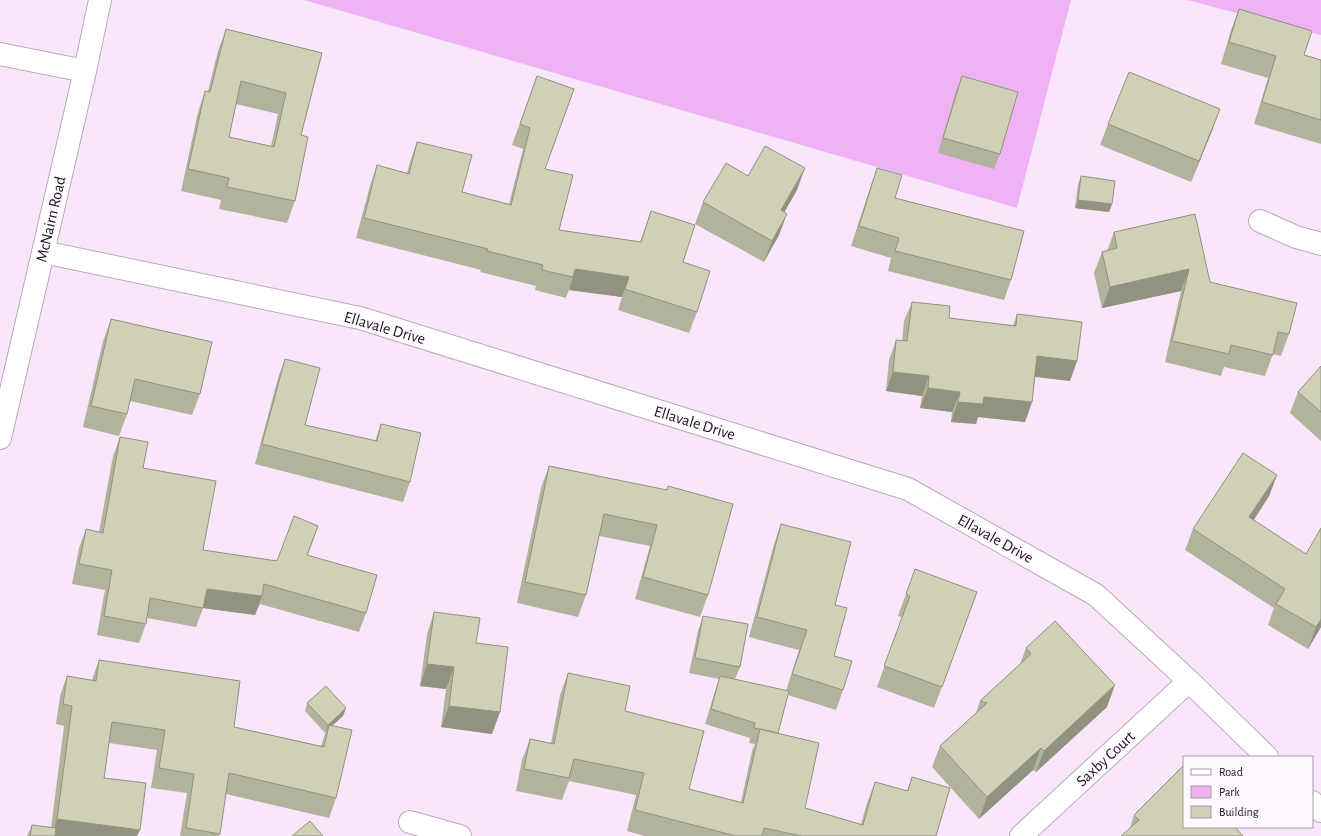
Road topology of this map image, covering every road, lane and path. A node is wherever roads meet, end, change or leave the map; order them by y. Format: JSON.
{"nodes":[{"id":1,"x":100,"y":0,"type":"edge"},
{"id":2,"x":0,"y":54,"type":"edge"},
{"id":3,"x":85,"y":71,"type":"junction"},
{"id":4,"x":1260,"y":220,"type":"dead end"},
{"id":5,"x":1321,"y":244,"type":"edge"},
{"id":6,"x":43,"y":252,"type":"junction"},
{"id":7,"x":0,"y":438,"type":"edge"},
{"id":8,"x":1189,"y":680,"type":"junction"},
{"id":9,"x":1265,"y":756,"type":"edge"},
{"id":10,"x":1313,"y":803,"type":"edge"},
{"id":11,"x":1321,"y":811,"type":"edge"},
{"id":12,"x":410,"y":822,"type":"dead end"},
{"id":13,"x":460,"y":836,"type":"edge"},
{"id":14,"x":1021,"y":836,"type":"edge"}],
"edges":[{"from":1,"to":3,"type":"street","name":"McNairn Road"},
{"from":2,"to":3,"type":"street"},
{"from":3,"to":6,"type":"street","name":"McNairn Road"},
{"from":4,"to":5,"type":"street"},
{"from":6,"to":7,"type":"street","name":"McNairn Road"},
{"from":6,"to":8,"type":"street","name":"Ellavale Drive"},
{"from":8,"to":9,"type":"street","name":"Ellavale Drive"},
{"from":8,"to":14,"type":"street","name":"Saxby Court"},
{"from":10,"to":11,"type":"street"},
{"from":12,"to":13,"type":"street"}]}
